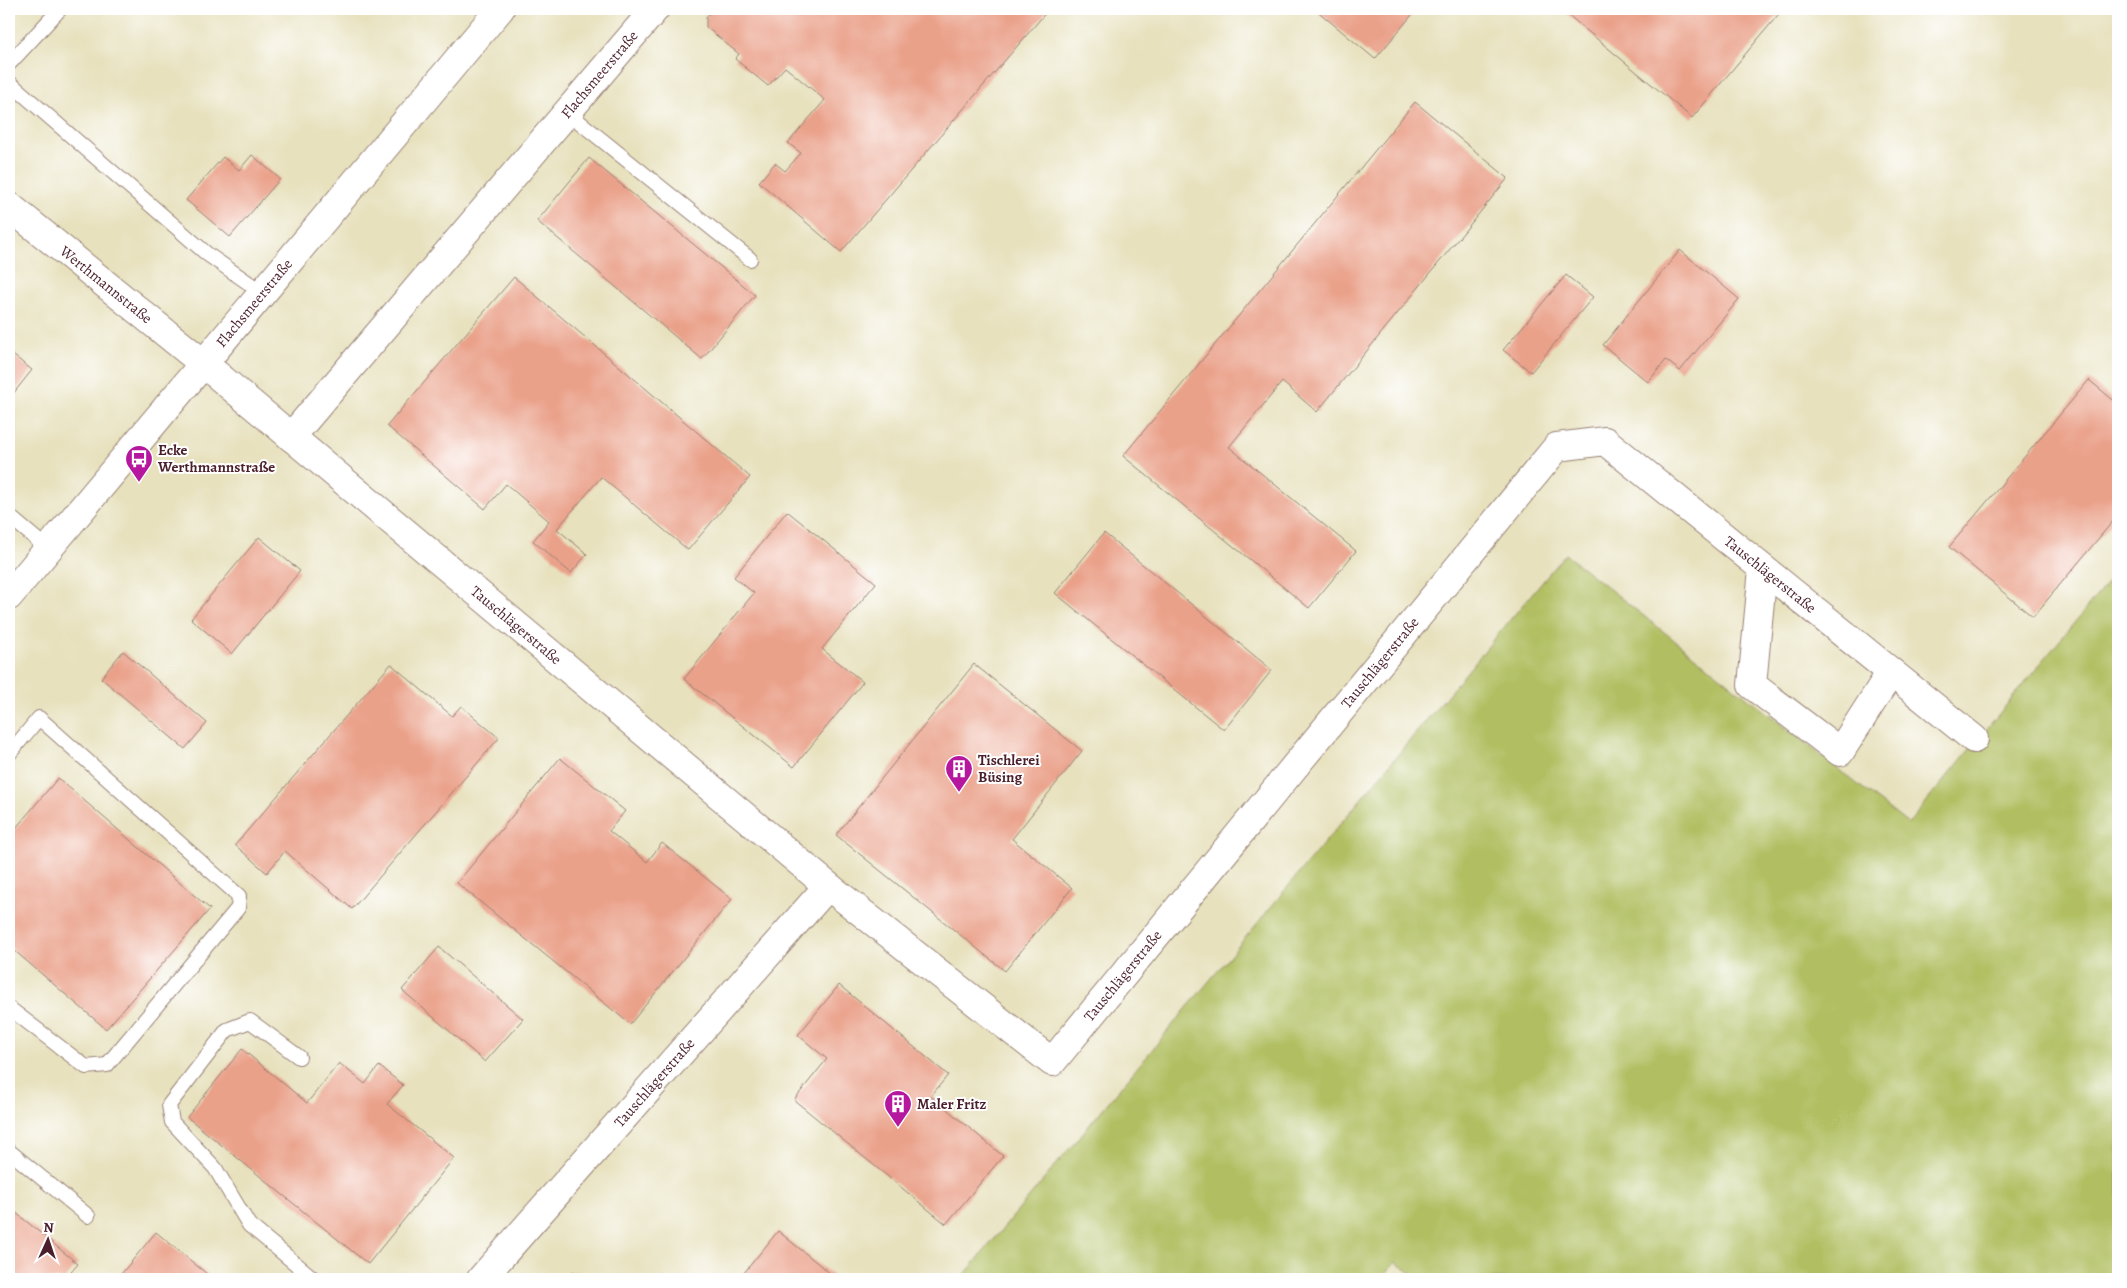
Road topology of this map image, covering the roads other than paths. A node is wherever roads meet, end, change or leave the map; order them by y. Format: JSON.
{"nodes":[{"id":1,"x":60,"y":9,"type":"edge"},
{"id":2,"x":500,"y":9,"type":"edge"},
{"id":3,"x":655,"y":9,"type":"edge"},
{"id":4,"x":9,"y":64,"type":"edge"},
{"id":5,"x":9,"y":82,"type":"edge"},
{"id":6,"x":567,"y":112,"type":"junction"},
{"id":7,"x":9,"y":206,"type":"edge"},
{"id":8,"x":750,"y":259,"type":"dead end"},
{"id":9,"x":263,"y":293,"type":"junction"},
{"id":10,"x":204,"y":364,"type":"junction"},
{"id":11,"x":291,"y":437,"type":"junction"},
{"id":12,"x":9,"y":516,"type":"edge"},
{"id":13,"x":48,"y":549,"type":"junction"},
{"id":14,"x":1763,"y":568,"type":"junction"},
{"id":15,"x":9,"y":596,"type":"edge"},
{"id":16,"x":1892,"y":672,"type":"junction"},
{"id":17,"x":1974,"y":739,"type":"dead end"},
{"id":18,"x":9,"y":754,"type":"edge"},
{"id":19,"x":828,"y":886,"type":"junction"},
{"id":20,"x":9,"y":1008,"type":"edge"},
{"id":21,"x":299,"y":1057,"type":"dead end"},
{"id":22,"x":9,"y":1151,"type":"edge"},
{"id":23,"x":88,"y":1216,"type":"dead end"},
{"id":24,"x":314,"y":1279,"type":"edge"},
{"id":25,"x":481,"y":1279,"type":"edge"}],
"edges":[{"from":1,"to":4,"type":"lane"},
{"from":2,"to":9,"type":"street","name":"Flachsmeerstraße"},
{"from":3,"to":6,"type":"street","name":"Flachsmeerstraße"},
{"from":5,"to":9,"type":"lane"},
{"from":6,"to":8,"type":"lane"},
{"from":6,"to":11,"type":"street","name":"Flachsmeerstraße"},
{"from":7,"to":10,"type":"street","name":"Werthmannstraße"},
{"from":9,"to":10,"type":"street","name":"Flachsmeerstraße"},
{"from":10,"to":11,"type":"street","name":"Tauschlägerstraße"},
{"from":10,"to":13,"type":"street","name":"Flachsmeerstraße"},
{"from":11,"to":19,"type":"street","name":"Tauschlägerstraße"},
{"from":12,"to":13,"type":"lane"},
{"from":13,"to":15,"type":"street","name":"Flachsmeerstraße"},
{"from":14,"to":16,"type":"street","name":"Tauschlägerstraße"},
{"from":14,"to":16,"type":"street"},
{"from":14,"to":19,"type":"street","name":"Tauschlägerstraße"},
{"from":16,"to":17,"type":"street","name":"Tauschlägerstraße"},
{"from":18,"to":20,"type":"lane"},
{"from":19,"to":25,"type":"street","name":"Tauschlägerstraße"},
{"from":21,"to":24,"type":"lane"},
{"from":22,"to":23,"type":"lane"}]}
